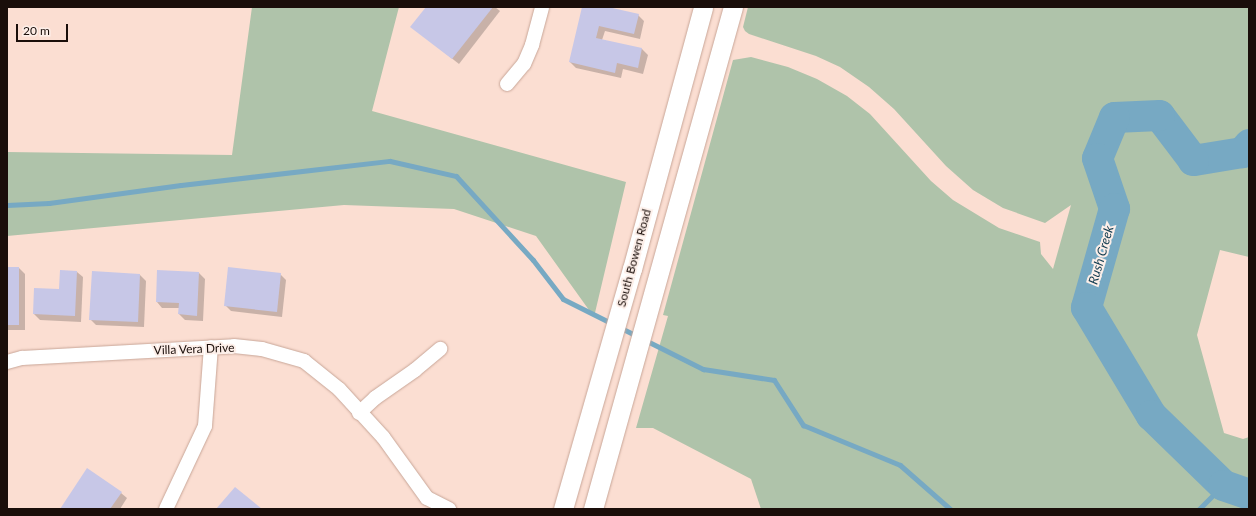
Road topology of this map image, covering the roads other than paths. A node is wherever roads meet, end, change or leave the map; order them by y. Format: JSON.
{"nodes":[{"id":1,"x":542,"y":7,"type":"edge"},
{"id":2,"x":703,"y":7,"type":"edge"},
{"id":3,"x":733,"y":7,"type":"edge"},
{"id":4,"x":507,"y":84,"type":"dead end"},
{"id":5,"x":210,"y":347,"type":"junction"},
{"id":6,"x":440,"y":349,"type":"dead end"},
{"id":7,"x":7,"y":362,"type":"edge"},
{"id":8,"x":360,"y":413,"type":"junction"},
{"id":9,"x":166,"y":509,"type":"edge"},
{"id":10,"x":449,"y":509,"type":"edge"},
{"id":11,"x":563,"y":509,"type":"edge"},
{"id":12,"x":593,"y":509,"type":"edge"}],
"edges":[{"from":1,"to":4,"type":"street"},
{"from":2,"to":11,"type":"main road","name":"South Bowen Road"},
{"from":3,"to":12,"type":"main road"},
{"from":5,"to":7,"type":"street","name":"Villa Vera Drive"},
{"from":5,"to":8,"type":"street","name":"Villa Vera Drive"},
{"from":5,"to":9,"type":"street"},
{"from":6,"to":8,"type":"street"},
{"from":8,"to":10,"type":"street","name":"Villa Vera Drive"}]}
